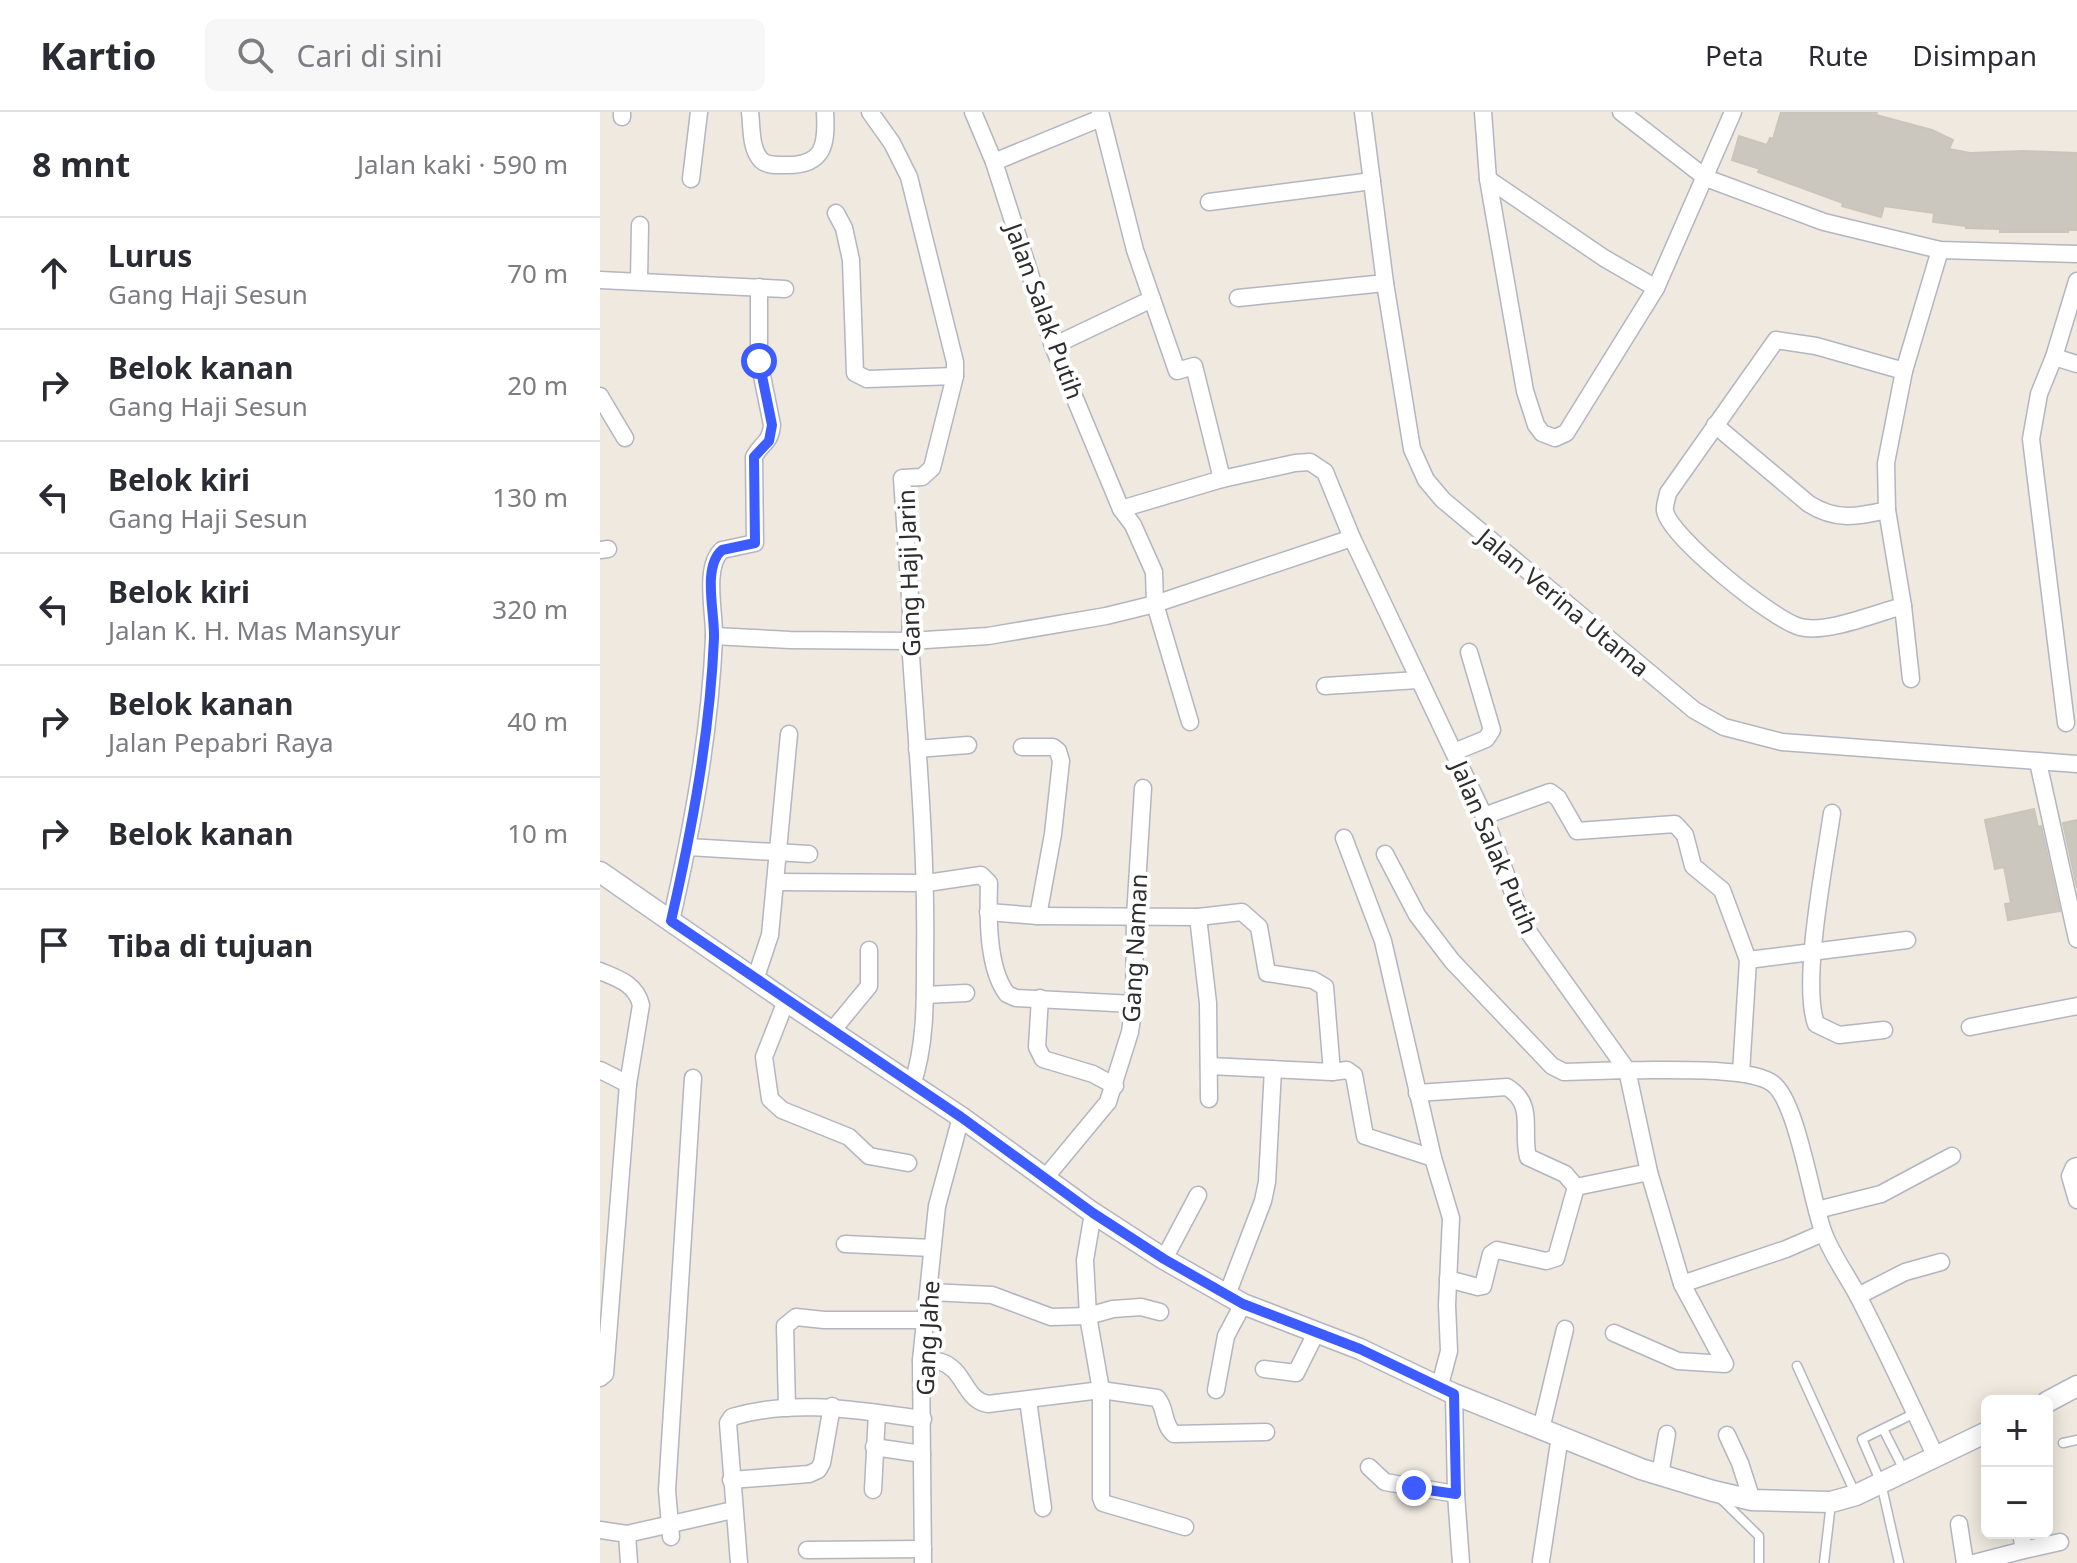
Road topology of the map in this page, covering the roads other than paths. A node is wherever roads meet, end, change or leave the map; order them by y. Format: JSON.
{"nodes":[{"id":1,"x":699,"y":112,"type":"edge"},
{"id":2,"x":750,"y":112,"type":"edge"},
{"id":3,"x":825,"y":112,"type":"edge"},
{"id":4,"x":870,"y":112,"type":"edge"},
{"id":5,"x":973,"y":112,"type":"edge"},
{"id":6,"x":1363,"y":112,"type":"edge"},
{"id":7,"x":1483,"y":112,"type":"edge"},
{"id":8,"x":1621,"y":112,"type":"edge"},
{"id":9,"x":1733,"y":112,"type":"edge"},
{"id":10,"x":1101,"y":115,"type":"edge"},
{"id":11,"x":994,"y":162,"type":"junction"},
{"id":12,"x":1706,"y":178,"type":"junction"},
{"id":13,"x":691,"y":179,"type":"dead end"},
{"id":14,"x":1488,"y":179,"type":"junction"},
{"id":15,"x":1372,"y":181,"type":"junction"},
{"id":16,"x":1209,"y":202,"type":"dead end"},
{"id":17,"x":836,"y":213,"type":"dead end"},
{"id":18,"x":640,"y":225,"type":"dead end"},
{"id":19,"x":1940,"y":250,"type":"junction"},
{"id":20,"x":2077,"y":254,"type":"edge"},
{"id":21,"x":600,"y":280,"type":"edge"},
{"id":22,"x":639,"y":281,"type":"junction"},
{"id":23,"x":2077,"y":281,"type":"edge"},
{"id":24,"x":1385,"y":283,"type":"junction"},
{"id":25,"x":759,"y":287,"type":"junction"},
{"id":26,"x":1656,"y":288,"type":"junction"},
{"id":27,"x":785,"y":289,"type":"dead end"},
{"id":28,"x":1238,"y":298,"type":"dead end"},
{"id":29,"x":1152,"y":299,"type":"junction"},
{"id":30,"x":1053,"y":346,"type":"junction"},
{"id":31,"x":2054,"y":357,"type":"junction"},
{"id":32,"x":2077,"y":364,"type":"edge"},
{"id":33,"x":1904,"y":371,"type":"junction"},
{"id":34,"x":955,"y":376,"type":"junction"},
{"id":35,"x":600,"y":396,"type":"edge"},
{"id":36,"x":1715,"y":425,"type":"junction"},
{"id":37,"x":625,"y":438,"type":"dead end"},
{"id":38,"x":1222,"y":479,"type":"junction"},
{"id":39,"x":1121,"y":509,"type":"junction"},
{"id":40,"x":1887,"y":510,"type":"junction"},
{"id":41,"x":1352,"y":538,"type":"junction"},
{"id":42,"x":1155,"y":604,"type":"junction"},
{"id":43,"x":1903,"y":606,"type":"junction"},
{"id":44,"x":714,"y":636,"type":"junction"},
{"id":45,"x":910,"y":641,"type":"junction"},
{"id":46,"x":1469,"y":652,"type":"dead end"},
{"id":47,"x":1911,"y":679,"type":"dead end"},
{"id":48,"x":1418,"y":680,"type":"junction"},
{"id":49,"x":1325,"y":686,"type":"dead end"},
{"id":50,"x":1190,"y":722,"type":"dead end"},
{"id":51,"x":2066,"y":723,"type":"dead end"},
{"id":52,"x":789,"y":734,"type":"dead end"},
{"id":53,"x":968,"y":745,"type":"dead end"},
{"id":54,"x":1022,"y":747,"type":"dead end"},
{"id":55,"x":917,"y":749,"type":"junction"},
{"id":56,"x":1454,"y":752,"type":"junction"},
{"id":57,"x":2038,"y":762,"type":"junction"},
{"id":58,"x":2077,"y":764,"type":"edge"},
{"id":59,"x":1143,"y":788,"type":"dead end"},
{"id":60,"x":1832,"y":813,"type":"dead end"},
{"id":61,"x":1484,"y":816,"type":"junction"},
{"id":62,"x":1344,"y":838,"type":"dead end"},
{"id":63,"x":688,"y":847,"type":"junction"},
{"id":64,"x":779,"y":853,"type":"junction"},
{"id":65,"x":809,"y":854,"type":"dead end"},
{"id":66,"x":1385,"y":854,"type":"dead end"},
{"id":67,"x":600,"y":872,"type":"edge"},
{"id":68,"x":776,"y":882,"type":"junction"},
{"id":69,"x":927,"y":883,"type":"junction"},
{"id":70,"x":988,"y":912,"type":"junction"},
{"id":71,"x":1038,"y":916,"type":"junction"},
{"id":72,"x":1135,"y":917,"type":"junction"},
{"id":73,"x":1198,"y":917,"type":"junction"},
{"id":74,"x":671,"y":921,"type":"junction"},
{"id":75,"x":2077,"y":939,"type":"edge"},
{"id":76,"x":1907,"y":940,"type":"dead end"},
{"id":77,"x":869,"y":950,"type":"dead end"},
{"id":78,"x":1813,"y":953,"type":"junction"},
{"id":79,"x":1748,"y":960,"type":"junction"},
{"id":80,"x":600,"y":971,"type":"edge"},
{"id":81,"x":755,"y":980,"type":"junction"},
{"id":82,"x":966,"y":993,"type":"dead end"},
{"id":83,"x":925,"y":995,"type":"junction"},
{"id":84,"x":1040,"y":998,"type":"junction"},
{"id":85,"x":786,"y":1001,"type":"junction"},
{"id":86,"x":1134,"y":1004,"type":"junction"},
{"id":87,"x":2077,"y":1006,"type":"edge"},
{"id":88,"x":1970,"y":1027,"type":"dead end"},
{"id":89,"x":1884,"y":1030,"type":"dead end"},
{"id":90,"x":832,"y":1031,"type":"junction"},
{"id":91,"x":1209,"y":1066,"type":"junction"},
{"id":92,"x":1273,"y":1069,"type":"junction"},
{"id":93,"x":600,"y":1070,"type":"edge"},
{"id":94,"x":1627,"y":1070,"type":"junction"},
{"id":95,"x":1332,"y":1072,"type":"junction"},
{"id":96,"x":1741,"y":1073,"type":"junction"},
{"id":97,"x":693,"y":1078,"type":"dead end"},
{"id":98,"x":628,"y":1084,"type":"junction"},
{"id":99,"x":912,"y":1085,"type":"junction"},
{"id":100,"x":1115,"y":1086,"type":"junction"},
{"id":101,"x":1417,"y":1093,"type":"junction"},
{"id":102,"x":1209,"y":1099,"type":"dead end"},
{"id":103,"x":961,"y":1117,"type":"junction"},
{"id":104,"x":1952,"y":1156,"type":"dead end"},
{"id":105,"x":1433,"y":1158,"type":"junction"},
{"id":106,"x":908,"y":1163,"type":"dead end"},
{"id":107,"x":2077,"y":1166,"type":"edge"},
{"id":108,"x":1649,"y":1172,"type":"junction"},
{"id":109,"x":1045,"y":1178,"type":"junction"},
{"id":110,"x":1576,"y":1187,"type":"junction"},
{"id":111,"x":1198,"y":1195,"type":"dead end"},
{"id":112,"x":2077,"y":1200,"type":"edge"},
{"id":113,"x":1817,"y":1210,"type":"junction"},
{"id":114,"x":1093,"y":1213,"type":"junction"},
{"id":115,"x":1823,"y":1233,"type":"junction"},
{"id":116,"x":845,"y":1244,"type":"dead end"},
{"id":117,"x":932,"y":1248,"type":"junction"},
{"id":118,"x":1164,"y":1259,"type":"junction"},
{"id":119,"x":1941,"y":1262,"type":"dead end"},
{"id":120,"x":606,"y":1276,"type":"edge"},
{"id":121,"x":1448,"y":1279,"type":"junction"},
{"id":122,"x":1682,"y":1284,"type":"junction"},
{"id":123,"x":930,"y":1292,"type":"junction"},
{"id":124,"x":1858,"y":1296,"type":"junction"},
{"id":125,"x":1235,"y":1300,"type":"junction"},
{"id":126,"x":1160,"y":1312,"type":"dead end"},
{"id":127,"x":1088,"y":1316,"type":"junction"},
{"id":128,"x":926,"y":1320,"type":"junction"},
{"id":129,"x":1565,"y":1329,"type":"dead end"},
{"id":130,"x":1317,"y":1331,"type":"junction"},
{"id":131,"x":1614,"y":1333,"type":"dead end"},
{"id":132,"x":921,"y":1360,"type":"junction"},
{"id":133,"x":1797,"y":1366,"type":"dead end"},
{"id":134,"x":1264,"y":1369,"type":"dead end"},
{"id":135,"x":601,"y":1378,"type":"edge"},
{"id":136,"x":2077,"y":1386,"type":"edge"},
{"id":137,"x":1101,"y":1390,"type":"junction"},
{"id":138,"x":1216,"y":1390,"type":"dead end"},
{"id":139,"x":1447,"y":1390,"type":"junction"},
{"id":140,"x":2053,"y":1399,"type":"edge"},
{"id":141,"x":1028,"y":1400,"type":"junction"},
{"id":142,"x":832,"y":1406,"type":"junction"},
{"id":143,"x":787,"y":1408,"type":"junction"},
{"id":144,"x":877,"y":1413,"type":"junction"},
{"id":145,"x":1915,"y":1413,"type":"junction"},
{"id":146,"x":923,"y":1419,"type":"junction"},
{"id":147,"x":1883,"y":1429,"type":"junction"},
{"id":148,"x":1266,"y":1432,"type":"dead end"},
{"id":149,"x":1550,"y":1432,"type":"junction"},
{"id":150,"x":1667,"y":1434,"type":"dead end"},
{"id":151,"x":1727,"y":1435,"type":"dead end"},
{"id":152,"x":1981,"y":1435,"type":"edge"},
{"id":153,"x":2077,"y":1440,"type":"edge"},
{"id":154,"x":2063,"y":1443,"type":"dead end"},
{"id":155,"x":874,"y":1447,"type":"junction"},
{"id":156,"x":922,"y":1454,"type":"junction"},
{"id":157,"x":1935,"y":1455,"type":"junction"},
{"id":158,"x":1369,"y":1467,"type":"dead end"},
{"id":159,"x":1904,"y":1471,"type":"junction"},
{"id":160,"x":1660,"y":1475,"type":"junction"},
{"id":161,"x":731,"y":1480,"type":"junction"},
{"id":162,"x":1881,"y":1483,"type":"junction"},
{"id":163,"x":873,"y":1490,"type":"dead end"},
{"id":164,"x":1713,"y":1491,"type":"junction"},
{"id":165,"x":1456,"y":1494,"type":"junction"},
{"id":166,"x":1856,"y":1495,"type":"junction"},
{"id":167,"x":1752,"y":1500,"type":"junction"},
{"id":168,"x":1831,"y":1502,"type":"junction"},
{"id":169,"x":1043,"y":1508,"type":"dead end"},
{"id":170,"x":733,"y":1510,"type":"junction"},
{"id":171,"x":1959,"y":1524,"type":"dead end"},
{"id":172,"x":1185,"y":1527,"type":"dead end"},
{"id":173,"x":600,"y":1530,"type":"edge"},
{"id":174,"x":670,"y":1530,"type":"junction"},
{"id":175,"x":627,"y":1534,"type":"junction"},
{"id":176,"x":2023,"y":1541,"type":"edge"},
{"id":177,"x":2060,"y":1542,"type":"dead end"},
{"id":178,"x":807,"y":1550,"type":"dead end"},
{"id":179,"x":923,"y":1556,"type":"edge"},
{"id":180,"x":1541,"y":1561,"type":"dead end"},
{"id":181,"x":629,"y":1563,"type":"edge"},
{"id":182,"x":739,"y":1563,"type":"edge"},
{"id":183,"x":1461,"y":1563,"type":"edge"},
{"id":184,"x":1759,"y":1563,"type":"edge"},
{"id":185,"x":1824,"y":1563,"type":"edge"},
{"id":186,"x":1899,"y":1563,"type":"edge"},
{"id":187,"x":1965,"y":1563,"type":"edge"},
{"id":188,"x":1974,"y":1563,"type":"edge"}],
"edges":[{"from":1,"to":13,"type":"street"},
{"from":2,"to":3,"type":"street"},
{"from":4,"to":34,"type":"street","name":"Gang Haji Jarin"},
{"from":5,"to":11,"type":"street","name":"Jalan Salak Putih"},
{"from":6,"to":15,"type":"street","name":"Jalan Verina Utama"},
{"from":7,"to":14,"type":"street"},
{"from":8,"to":12,"type":"street"},
{"from":9,"to":12,"type":"street"},
{"from":10,"to":11,"type":"street"},
{"from":10,"to":29,"type":"street"},
{"from":11,"to":30,"type":"street","name":"Jalan Salak Putih"},
{"from":12,"to":19,"type":"street"},
{"from":12,"to":26,"type":"street"},
{"from":14,"to":26,"type":"street"},
{"from":14,"to":26,"type":"street"},
{"from":15,"to":16,"type":"street"},
{"from":15,"to":24,"type":"street","name":"Jalan Verina Utama"},
{"from":17,"to":34,"type":"street"},
{"from":18,"to":22,"type":"street"},
{"from":19,"to":20,"type":"street"},
{"from":19,"to":33,"type":"street"},
{"from":21,"to":22,"type":"street"},
{"from":22,"to":25,"type":"street"},
{"from":23,"to":31,"type":"street"},
{"from":24,"to":28,"type":"street"},
{"from":24,"to":57,"type":"street","name":"Jalan Verina Utama"},
{"from":25,"to":27,"type":"street"},
{"from":25,"to":44,"type":"street"},
{"from":29,"to":30,"type":"street"},
{"from":29,"to":38,"type":"street"},
{"from":30,"to":39,"type":"street","name":"Jalan Salak Putih"},
{"from":31,"to":32,"type":"street"},
{"from":31,"to":51,"type":"street"},
{"from":33,"to":36,"type":"street"},
{"from":33,"to":40,"type":"street"},
{"from":34,"to":45,"type":"street","name":"Gang Haji Jarin"},
{"from":35,"to":37,"type":"street"},
{"from":36,"to":40,"type":"street"},
{"from":36,"to":43,"type":"street"},
{"from":38,"to":39,"type":"street","name":"Jalan Salak Putih"},
{"from":38,"to":41,"type":"street","name":"Jalan Salak Putih"},
{"from":39,"to":42,"type":"street","name":"Jalan Salak Putih"},
{"from":40,"to":43,"type":"street"},
{"from":41,"to":42,"type":"street"},
{"from":41,"to":48,"type":"street","name":"Jalan Salak Putih"},
{"from":42,"to":45,"type":"street"},
{"from":42,"to":50,"type":"street","name":"Jalan Salak Putih"},
{"from":43,"to":47,"type":"street"},
{"from":44,"to":45,"type":"street"},
{"from":44,"to":63,"type":"street"},
{"from":45,"to":55,"type":"street","name":"Gang Haji Jarin"},
{"from":46,"to":56,"type":"street"},
{"from":48,"to":49,"type":"street"},
{"from":48,"to":56,"type":"street","name":"Jalan Salak Putih"},
{"from":52,"to":64,"type":"street"},
{"from":53,"to":55,"type":"street"},
{"from":54,"to":71,"type":"street"},
{"from":55,"to":69,"type":"street","name":"Gang Haji Jarin"},
{"from":56,"to":61,"type":"street","name":"Jalan Salak Putih"},
{"from":57,"to":58,"type":"street","name":"Jalan Verina Utama"},
{"from":57,"to":75,"type":"street"},
{"from":59,"to":72,"type":"street","name":"Gang Naman"},
{"from":60,"to":78,"type":"street"},
{"from":61,"to":79,"type":"street"},
{"from":61,"to":94,"type":"street","name":"Jalan Salak Putih"},
{"from":62,"to":101,"type":"street"},
{"from":63,"to":64,"type":"street"},
{"from":63,"to":74,"type":"street"},
{"from":64,"to":65,"type":"street"},
{"from":64,"to":68,"type":"street"},
{"from":66,"to":94,"type":"street"},
{"from":67,"to":74,"type":"street"},
{"from":68,"to":69,"type":"street"},
{"from":68,"to":81,"type":"street"},
{"from":69,"to":70,"type":"street"},
{"from":69,"to":83,"type":"street","name":"Gang Haji Jarin"},
{"from":70,"to":71,"type":"street"},
{"from":70,"to":84,"type":"street"},
{"from":71,"to":72,"type":"street"},
{"from":72,"to":73,"type":"street"},
{"from":72,"to":86,"type":"street","name":"Gang Naman"},
{"from":73,"to":91,"type":"street"},
{"from":73,"to":95,"type":"street"},
{"from":74,"to":81,"type":"street"},
{"from":76,"to":78,"type":"street"},
{"from":77,"to":90,"type":"street"},
{"from":78,"to":79,"type":"street"},
{"from":78,"to":89,"type":"street"},
{"from":79,"to":96,"type":"street"},
{"from":80,"to":98,"type":"street"},
{"from":81,"to":85,"type":"street"},
{"from":82,"to":83,"type":"street"},
{"from":83,"to":99,"type":"street","name":"Gang Haji Jarin"},
{"from":84,"to":86,"type":"street"},
{"from":84,"to":100,"type":"street"},
{"from":85,"to":90,"type":"street"},
{"from":85,"to":106,"type":"street"},
{"from":86,"to":100,"type":"street","name":"Gang Naman"},
{"from":87,"to":88,"type":"street"},
{"from":90,"to":99,"type":"street"},
{"from":91,"to":92,"type":"street"},
{"from":91,"to":102,"type":"street"},
{"from":92,"to":95,"type":"street"},
{"from":92,"to":125,"type":"street"},
{"from":93,"to":98,"type":"street"},
{"from":94,"to":96,"type":"street"},
{"from":94,"to":108,"type":"street"},
{"from":95,"to":105,"type":"street"},
{"from":96,"to":113,"type":"street"},
{"from":97,"to":174,"type":"street"},
{"from":98,"to":120,"type":"street"},
{"from":99,"to":103,"type":"street"},
{"from":100,"to":109,"type":"street","name":"Gang Naman"},
{"from":101,"to":105,"type":"street"},
{"from":101,"to":110,"type":"street"},
{"from":103,"to":109,"type":"street"},
{"from":103,"to":117,"type":"street","name":"Gang Jahe"},
{"from":104,"to":113,"type":"street"},
{"from":105,"to":121,"type":"street"},
{"from":107,"to":112,"type":"street"},
{"from":108,"to":110,"type":"street"},
{"from":108,"to":122,"type":"street"},
{"from":109,"to":114,"type":"street"},
{"from":110,"to":121,"type":"street"},
{"from":111,"to":118,"type":"street"},
{"from":113,"to":115,"type":"street"},
{"from":114,"to":118,"type":"street"},
{"from":114,"to":127,"type":"street"},
{"from":115,"to":122,"type":"street"},
{"from":115,"to":124,"type":"street"},
{"from":116,"to":117,"type":"street"},
{"from":117,"to":123,"type":"street","name":"Gang Jahe"},
{"from":118,"to":125,"type":"street"},
{"from":119,"to":124,"type":"street"},
{"from":120,"to":135,"type":"street"},
{"from":121,"to":139,"type":"street"},
{"from":122,"to":131,"type":"street"},
{"from":123,"to":127,"type":"street"},
{"from":123,"to":128,"type":"street","name":"Gang Jahe"},
{"from":124,"to":145,"type":"street"},
{"from":125,"to":130,"type":"street"},
{"from":125,"to":138,"type":"street"},
{"from":126,"to":127,"type":"street"},
{"from":127,"to":137,"type":"street"},
{"from":128,"to":132,"type":"street","name":"Gang Jahe"},
{"from":128,"to":143,"type":"street"},
{"from":129,"to":149,"type":"street"},
{"from":130,"to":134,"type":"street"},
{"from":130,"to":139,"type":"street"},
{"from":132,"to":141,"type":"street"},
{"from":132,"to":146,"type":"street","name":"Gang Jahe"},
{"from":133,"to":166,"type":"lane"},
{"from":136,"to":140,"type":"street"},
{"from":137,"to":141,"type":"street"},
{"from":137,"to":148,"type":"street"},
{"from":137,"to":172,"type":"street"},
{"from":139,"to":149,"type":"street"},
{"from":139,"to":165,"type":"street"},
{"from":141,"to":169,"type":"street"},
{"from":142,"to":143,"type":"street"},
{"from":142,"to":144,"type":"street"},
{"from":142,"to":161,"type":"street"},
{"from":143,"to":161,"type":"street"},
{"from":144,"to":146,"type":"street"},
{"from":144,"to":155,"type":"street"},
{"from":145,"to":147,"type":"lane"},
{"from":145,"to":157,"type":"street"},
{"from":146,"to":156,"type":"street","name":"Gang Jahe"},
{"from":147,"to":159,"type":"lane"},
{"from":147,"to":162,"type":"lane"},
{"from":149,"to":160,"type":"street"},
{"from":149,"to":180,"type":"street"},
{"from":150,"to":160,"type":"street"},
{"from":151,"to":167,"type":"street"},
{"from":152,"to":157,"type":"street"},
{"from":153,"to":154,"type":"lane"},
{"from":155,"to":156,"type":"street"},
{"from":155,"to":163,"type":"street"},
{"from":156,"to":179,"type":"street","name":"Gang Jahe"},
{"from":157,"to":159,"type":"street"},
{"from":158,"to":165,"type":"street"},
{"from":159,"to":162,"type":"street"},
{"from":160,"to":164,"type":"street"},
{"from":161,"to":170,"type":"street"},
{"from":162,"to":166,"type":"street"},
{"from":162,"to":186,"type":"lane"},
{"from":164,"to":167,"type":"street"},
{"from":164,"to":184,"type":"lane"},
{"from":165,"to":183,"type":"street"},
{"from":166,"to":168,"type":"street"},
{"from":167,"to":168,"type":"street"},
{"from":168,"to":185,"type":"lane"},
{"from":170,"to":174,"type":"street"},
{"from":170,"to":182,"type":"street"},
{"from":171,"to":187,"type":"street"},
{"from":173,"to":175,"type":"street"},
{"from":174,"to":175,"type":"street"},
{"from":175,"to":181,"type":"street"},
{"from":176,"to":177,"type":"street"},
{"from":176,"to":188,"type":"street"},
{"from":178,"to":179,"type":"street"}]}
